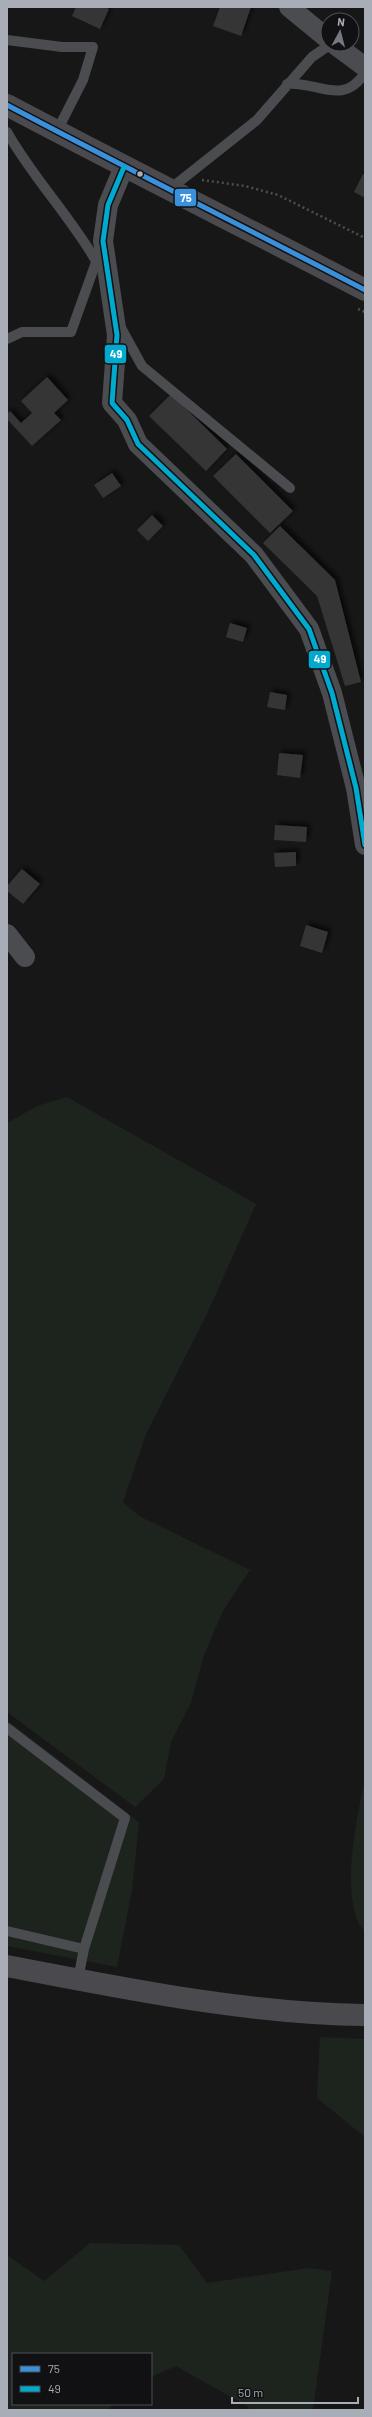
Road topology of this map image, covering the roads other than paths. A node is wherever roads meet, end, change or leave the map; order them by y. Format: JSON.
{"nodes":[{"id":1,"x":289,"y":7,"type":"edge"},
{"id":2,"x":320,"y":32,"type":"edge"},
{"id":3,"x":7,"y":40,"type":"edge"},
{"id":4,"x":320,"y":51,"type":"edge"},
{"id":5,"x":345,"y":52,"type":"edge"},
{"id":6,"x":365,"y":67,"type":"edge"},
{"id":7,"x":365,"y":73,"type":"edge"},
{"id":8,"x":287,"y":84,"type":"junction"},
{"id":9,"x":7,"y":105,"type":"edge"},
{"id":10,"x":57,"y":131,"type":"junction"},
{"id":11,"x":7,"y":132,"type":"edge"},
{"id":12,"x":124,"y":168,"type":"junction"},
{"id":13,"x":176,"y":184,"type":"junction"},
{"id":14,"x":103,"y":241,"type":"junction"},
{"id":15,"x":96,"y":261,"type":"junction"},
{"id":16,"x":365,"y":290,"type":"edge"},
{"id":17,"x":114,"y":314,"type":"junction"},
{"id":18,"x":7,"y":339,"type":"edge"},
{"id":19,"x":290,"y":488,"type":"dead end"},
{"id":20,"x":365,"y":845,"type":"edge"},
{"id":21,"x":7,"y":934,"type":"edge"},
{"id":22,"x":26,"y":957,"type":"dead end"},
{"id":23,"x":7,"y":1728,"type":"edge"},
{"id":24,"x":7,"y":1931,"type":"edge"},
{"id":25,"x":84,"y":1949,"type":"junction"},
{"id":26,"x":7,"y":1966,"type":"edge"},
{"id":27,"x":78,"y":1979,"type":"junction"},
{"id":28,"x":365,"y":2015,"type":"edge"}],
"edges":[{"from":1,"to":2,"type":"street"},
{"from":3,"to":10,"type":"lane"},
{"from":4,"to":8,"type":"lane"},
{"from":5,"to":6,"type":"street"},
{"from":7,"to":8,"type":"lane"},
{"from":8,"to":13,"type":"lane"},
{"from":9,"to":10,"type":"street"},
{"from":10,"to":12,"type":"street"},
{"from":11,"to":15,"type":"lane"},
{"from":12,"to":13,"type":"street"},
{"from":12,"to":14,"type":"street"},
{"from":13,"to":16,"type":"street"},
{"from":14,"to":15,"type":"lane"},
{"from":14,"to":17,"type":"street"},
{"from":15,"to":18,"type":"lane"},
{"from":17,"to":19,"type":"lane"},
{"from":17,"to":20,"type":"street"},
{"from":21,"to":22,"type":"street"},
{"from":23,"to":25,"type":"lane"},
{"from":24,"to":25,"type":"lane"},
{"from":25,"to":27,"type":"lane"},
{"from":26,"to":27,"type":"street"},
{"from":27,"to":28,"type":"street"}]}
